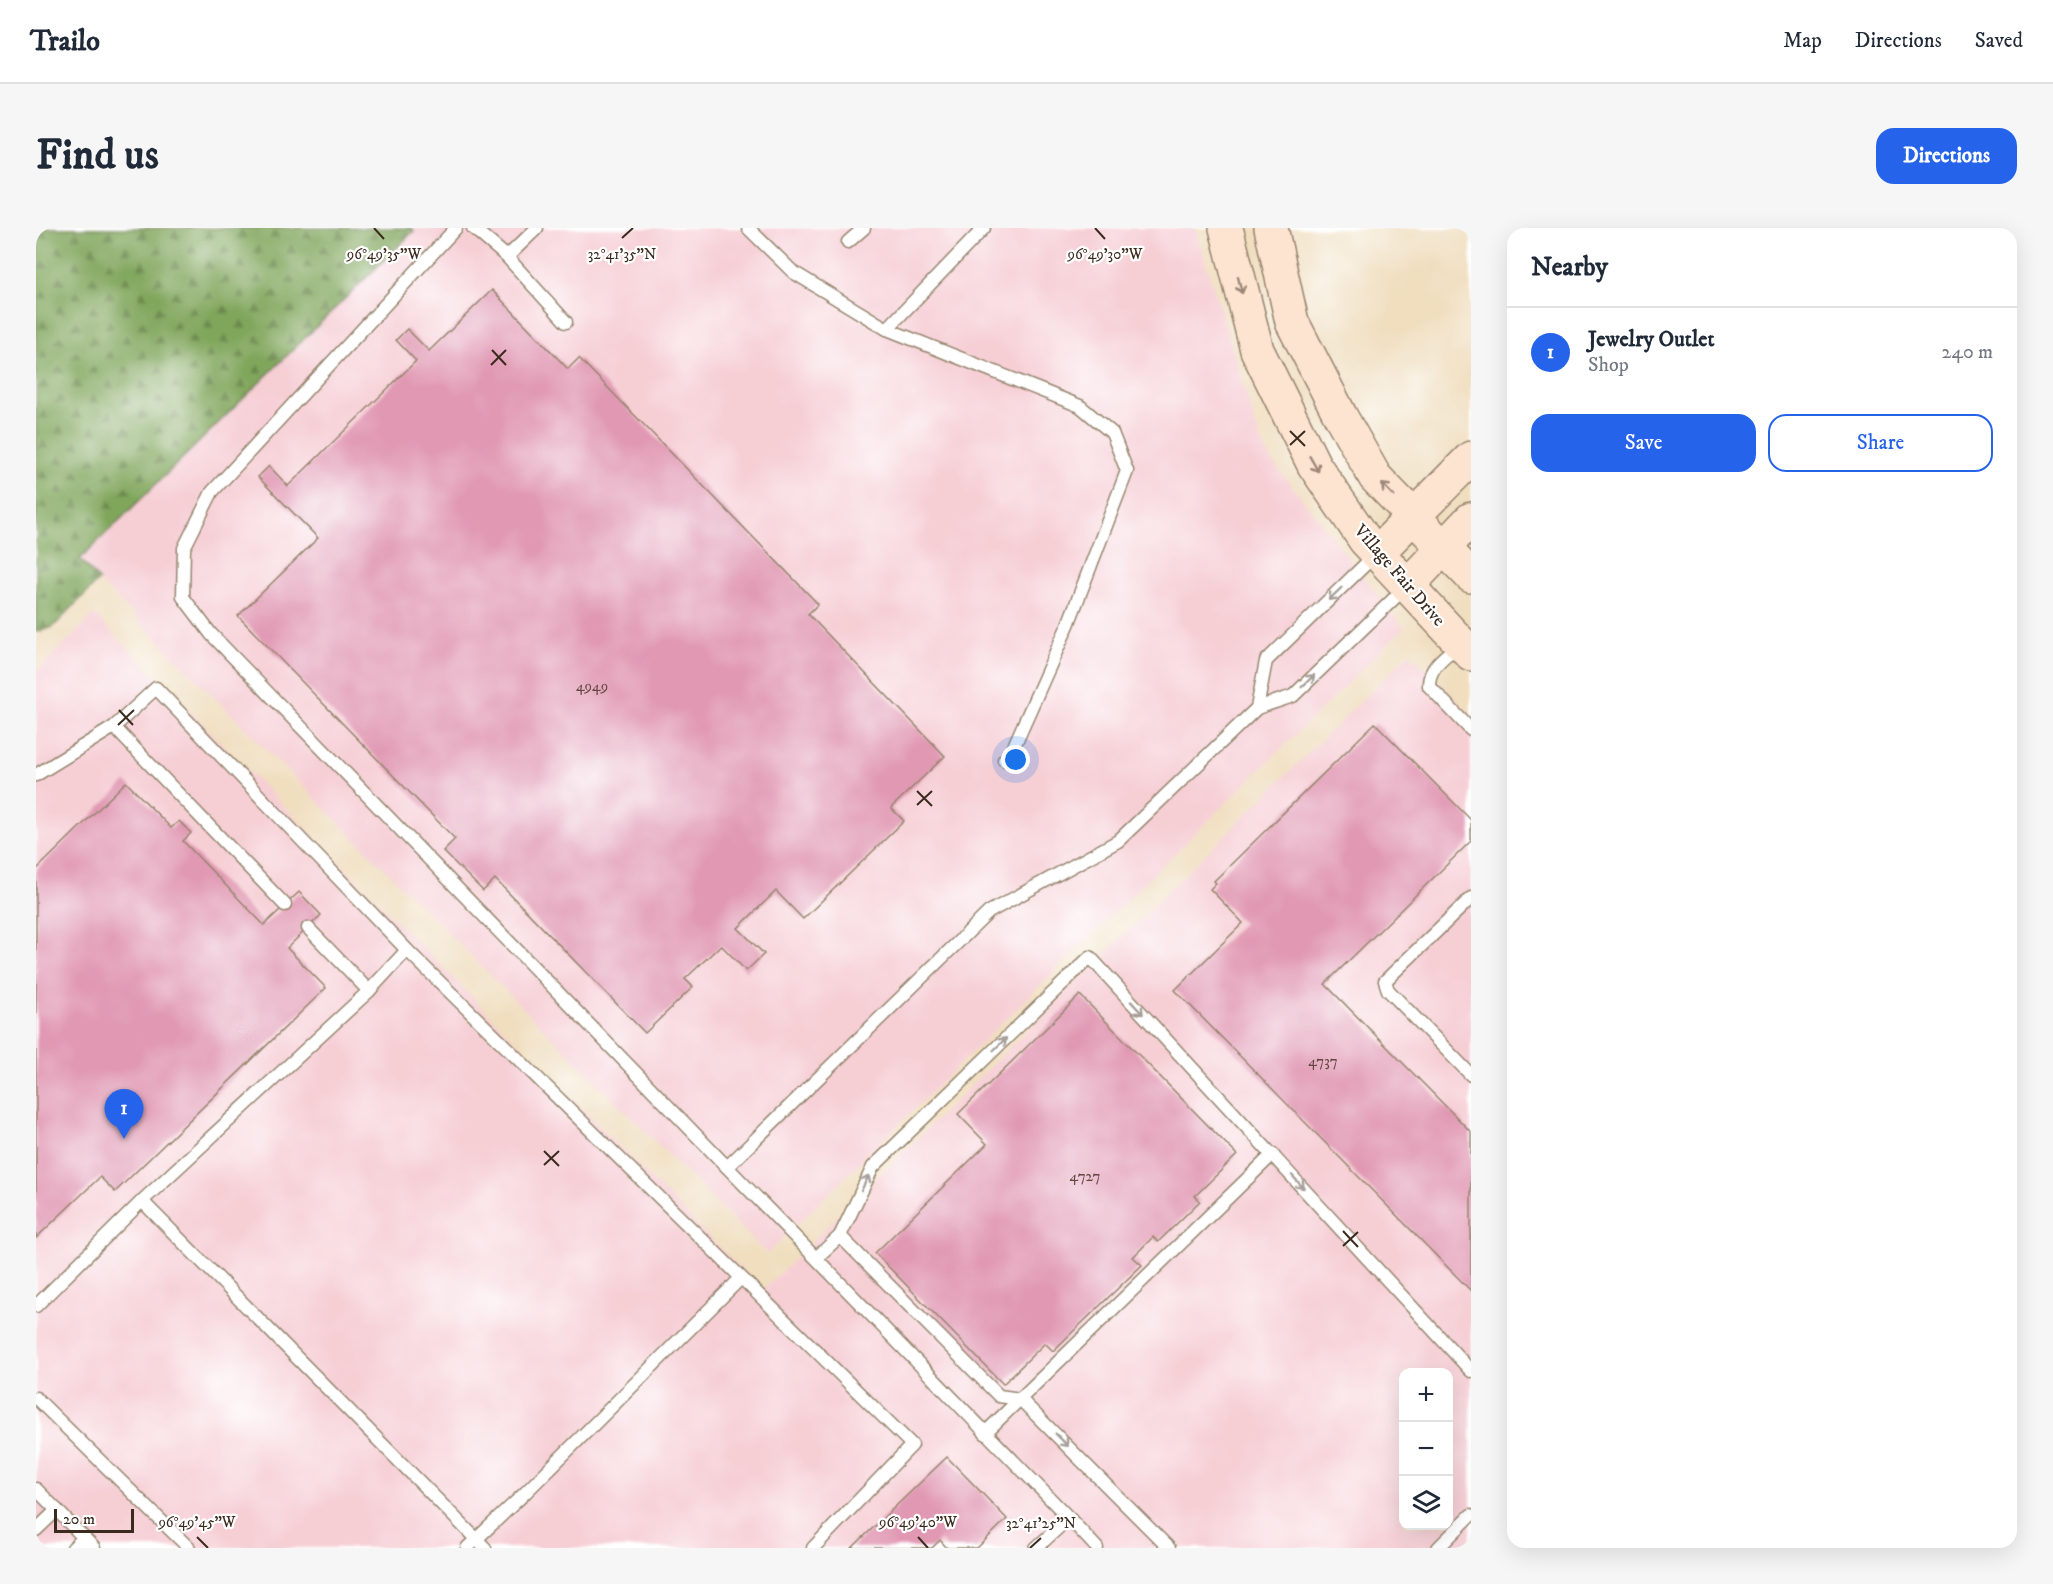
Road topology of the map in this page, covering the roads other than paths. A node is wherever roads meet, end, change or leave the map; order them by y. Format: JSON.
{"nodes":[{"id":1,"x":456,"y":228,"type":"edge"},
{"id":2,"x":473,"y":228,"type":"edge"},
{"id":3,"x":537,"y":228,"type":"edge"},
{"id":4,"x":748,"y":228,"type":"edge"},
{"id":5,"x":864,"y":228,"type":"edge"},
{"id":6,"x":984,"y":228,"type":"edge"},
{"id":7,"x":1226,"y":228,"type":"edge"},
{"id":8,"x":1271,"y":228,"type":"edge"},
{"id":9,"x":848,"y":242,"type":"dead end"},
{"id":10,"x":507,"y":257,"type":"junction"},
{"id":11,"x":566,"y":322,"type":"dead end"},
{"id":12,"x":887,"y":329,"type":"junction"},
{"id":13,"x":1471,"y":459,"type":"edge"},
{"id":14,"x":1413,"y":516,"type":"junction"},
{"id":15,"x":1471,"y":519,"type":"edge"},
{"id":16,"x":1443,"y":548,"type":"junction"},
{"id":17,"x":1377,"y":554,"type":"junction"},
{"id":18,"x":1471,"y":576,"type":"edge"},
{"id":19,"x":1407,"y":586,"type":"junction"},
{"id":20,"x":1466,"y":649,"type":"edge"},
{"id":21,"x":1257,"y":708,"type":"junction"},
{"id":22,"x":114,"y":727,"type":"junction"},
{"id":23,"x":1471,"y":730,"type":"edge"},
{"id":24,"x":1004,"y":760,"type":"dead end"},
{"id":25,"x":36,"y":775,"type":"edge"},
{"id":26,"x":1471,"y":898,"type":"edge"},
{"id":27,"x":285,"y":905,"type":"dead end"},
{"id":28,"x":308,"y":928,"type":"dead end"},
{"id":29,"x":406,"y":950,"type":"junction"},
{"id":30,"x":369,"y":991,"type":"junction"},
{"id":31,"x":1471,"y":1075,"type":"edge"},
{"id":32,"x":1273,"y":1154,"type":"junction"},
{"id":33,"x":727,"y":1167,"type":"junction"},
{"id":34,"x":142,"y":1201,"type":"junction"},
{"id":35,"x":840,"y":1236,"type":"junction"},
{"id":36,"x":816,"y":1258,"type":"junction"},
{"id":37,"x":741,"y":1278,"type":"junction"},
{"id":38,"x":36,"y":1306,"type":"edge"},
{"id":39,"x":1471,"y":1371,"type":"edge"},
{"id":40,"x":36,"y":1398,"type":"edge"},
{"id":41,"x":1020,"y":1399,"type":"junction"},
{"id":42,"x":985,"y":1432,"type":"junction"},
{"id":43,"x":36,"y":1489,"type":"edge"},
{"id":44,"x":57,"y":1510,"type":"junction"},
{"id":45,"x":1471,"y":1515,"type":"edge"},
{"id":46,"x":1069,"y":1518,"type":"junction"},
{"id":47,"x":36,"y":1530,"type":"edge"},
{"id":48,"x":84,"y":1538,"type":"junction"},
{"id":49,"x":476,"y":1545,"type":"edge"},
{"id":50,"x":73,"y":1548,"type":"edge"},
{"id":51,"x":94,"y":1548,"type":"edge"},
{"id":52,"x":189,"y":1548,"type":"edge"},
{"id":53,"x":813,"y":1548,"type":"edge"},
{"id":54,"x":1036,"y":1548,"type":"edge"},
{"id":55,"x":1097,"y":1548,"type":"edge"},
{"id":56,"x":1169,"y":1548,"type":"edge"},
{"id":57,"x":1438,"y":1548,"type":"edge"}],
"edges":[{"from":1,"to":33,"type":"lane"},
{"from":2,"to":10,"type":"lane"},
{"from":3,"to":10,"type":"lane"},
{"from":4,"to":12,"type":"lane"},
{"from":5,"to":9,"type":"lane"},
{"from":6,"to":12,"type":"lane"},
{"from":7,"to":17,"type":"street","name":"Village Fair Drive","one_way":true},
{"from":14,"to":8,"type":"street","one_way":true},
{"from":10,"to":11,"type":"lane"},
{"from":12,"to":24,"type":"lane"},
{"from":13,"to":14,"type":"street"},
{"from":14,"to":16,"type":"street"},
{"from":14,"to":17,"type":"street"},
{"from":15,"to":16,"type":"street"},
{"from":16,"to":18,"type":"street"},
{"from":16,"to":19,"type":"street"},
{"from":17,"to":19,"type":"street","name":"Village Fair Drive"},
{"from":17,"to":21,"type":"lane","one_way":true},
{"from":19,"to":20,"type":"street","name":"Village Fair Drive"},
{"from":21,"to":19,"type":"lane","one_way":true},
{"from":20,"to":23,"type":"lane"},
{"from":21,"to":33,"type":"lane"},
{"from":22,"to":25,"type":"lane"},
{"from":22,"to":27,"type":"lane"},
{"from":22,"to":29,"type":"lane"},
{"from":26,"to":31,"type":"lane"},
{"from":28,"to":30,"type":"lane"},
{"from":29,"to":30,"type":"lane"},
{"from":29,"to":37,"type":"lane"},
{"from":30,"to":34,"type":"lane"},
{"from":35,"to":32,"type":"lane","one_way":true},
{"from":32,"to":39,"type":"lane","one_way":true},
{"from":32,"to":41,"type":"lane"},
{"from":33,"to":36,"type":"lane"},
{"from":34,"to":38,"type":"lane"},
{"from":34,"to":49,"type":"lane"},
{"from":35,"to":36,"type":"lane"},
{"from":35,"to":41,"type":"lane"},
{"from":36,"to":42,"type":"lane"},
{"from":37,"to":49,"type":"lane"},
{"from":37,"to":53,"type":"lane"},
{"from":40,"to":52,"type":"lane"},
{"from":41,"to":42,"type":"lane"},
{"from":41,"to":56,"type":"lane","one_way":true},
{"from":42,"to":46,"type":"lane"},
{"from":43,"to":44,"type":"lane"},
{"from":44,"to":47,"type":"lane"},
{"from":44,"to":48,"type":"lane"},
{"from":45,"to":57,"type":"lane"},
{"from":46,"to":54,"type":"lane"},
{"from":46,"to":55,"type":"lane"},
{"from":48,"to":50,"type":"lane"},
{"from":48,"to":51,"type":"lane"}]}
